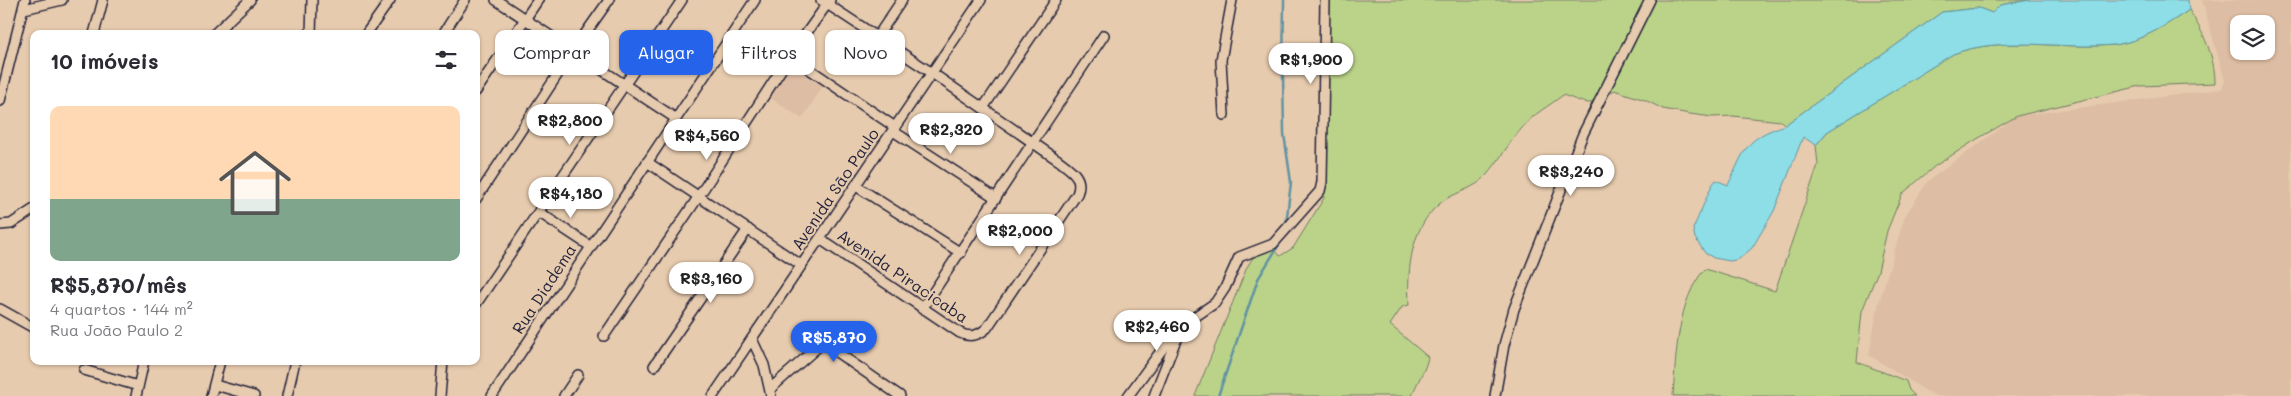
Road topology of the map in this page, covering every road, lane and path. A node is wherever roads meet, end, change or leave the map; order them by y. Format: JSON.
{"nodes":[{"id":1,"x":62,"y":0,"type":"edge"},
{"id":2,"x":103,"y":0,"type":"edge"},
{"id":3,"x":250,"y":0,"type":"edge"},
{"id":4,"x":312,"y":0,"type":"edge"},
{"id":5,"x":390,"y":0,"type":"edge"},
{"id":6,"x":465,"y":0,"type":"edge"},
{"id":7,"x":496,"y":0,"type":"edge"},
{"id":8,"x":538,"y":0,"type":"edge"},
{"id":9,"x":609,"y":0,"type":"edge"},
{"id":10,"x":682,"y":0,"type":"edge"},
{"id":11,"x":755,"y":0,"type":"edge"},
{"id":12,"x":902,"y":0,"type":"edge"},
{"id":13,"x":981,"y":0,"type":"edge"},
{"id":14,"x":1056,"y":0,"type":"edge"},
{"id":15,"x":1232,"y":0,"type":"edge"},
{"id":16,"x":1325,"y":0,"type":"edge"},
{"id":17,"x":1650,"y":0,"type":"edge"},
{"id":18,"x":826,"y":1,"type":"edge"},
{"id":19,"x":25,"y":5,"type":"edge"},
{"id":20,"x":525,"y":19,"type":"junction"},
{"id":21,"x":95,"y":30,"type":"edge"},
{"id":22,"x":218,"y":30,"type":"edge"},
{"id":23,"x":311,"y":30,"type":"edge"},
{"id":24,"x":369,"y":30,"type":"edge"},
{"id":25,"x":446,"y":30,"type":"edge"},
{"id":26,"x":542,"y":30,"type":"edge"},
{"id":27,"x":588,"y":30,"type":"edge"},
{"id":28,"x":807,"y":30,"type":"edge"},
{"id":29,"x":867,"y":30,"type":"edge"},
{"id":30,"x":882,"y":30,"type":"edge"},
{"id":31,"x":1104,"y":35,"type":"dead end"},
{"id":32,"x":905,"y":55,"type":"edge"},
{"id":33,"x":932,"y":73,"type":"junction"},
{"id":34,"x":815,"y":74,"type":"edge"},
{"id":35,"x":557,"y":75,"type":"edge"},
{"id":36,"x":609,"y":75,"type":"edge"},
{"id":37,"x":778,"y":75,"type":"edge"},
{"id":38,"x":480,"y":85,"type":"edge"},
{"id":39,"x":624,"y":85,"type":"junction"},
{"id":40,"x":0,"y":101,"type":"edge"},
{"id":41,"x":983,"y":108,"type":"junction"},
{"id":42,"x":1224,"y":115,"type":"dead end"},
{"id":43,"x":675,"y":118,"type":"junction"},
{"id":44,"x":894,"y":129,"type":"junction"},
{"id":45,"x":1032,"y":142,"type":"junction"},
{"id":46,"x":647,"y":162,"type":"junction"},
{"id":47,"x":856,"y":186,"type":"junction"},
{"id":48,"x":480,"y":193,"type":"edge"},
{"id":49,"x":699,"y":196,"type":"junction"},
{"id":50,"x":996,"y":198,"type":"junction"},
{"id":51,"x":30,"y":212,"type":"edge"},
{"id":52,"x":540,"y":213,"type":"junction"},
{"id":53,"x":0,"y":225,"type":"edge"},
{"id":54,"x":748,"y":229,"type":"junction"},
{"id":55,"x":820,"y":238,"type":"junction"},
{"id":56,"x":590,"y":246,"type":"junction"},
{"id":57,"x":961,"y":252,"type":"junction"},
{"id":58,"x":801,"y":266,"type":"junction"},
{"id":59,"x":480,"y":298,"type":"edge"},
{"id":60,"x":922,"y":308,"type":"junction"},
{"id":61,"x":0,"y":309,"type":"edge"},
{"id":62,"x":1188,"y":322,"type":"junction"},
{"id":63,"x":30,"y":326,"type":"edge"},
{"id":64,"x":604,"y":336,"type":"dead end"},
{"id":65,"x":752,"y":339,"type":"junction"},
{"id":66,"x":143,"y":365,"type":"edge"},
{"id":67,"x":219,"y":365,"type":"edge"},
{"id":68,"x":294,"y":365,"type":"edge"},
{"id":69,"x":443,"y":365,"type":"edge"},
{"id":70,"x":654,"y":366,"type":"dead end"},
{"id":71,"x":84,"y":370,"type":"dead end"},
{"id":72,"x":578,"y":375,"type":"dead end"},
{"id":73,"x":215,"y":385,"type":"junction"},
{"id":74,"x":138,"y":386,"type":"junction"},
{"id":75,"x":771,"y":392,"type":"edge"},
{"id":76,"x":715,"y":395,"type":"edge"},
{"id":77,"x":136,"y":396,"type":"edge"},
{"id":78,"x":211,"y":396,"type":"edge"},
{"id":79,"x":254,"y":396,"type":"edge"},
{"id":80,"x":287,"y":396,"type":"edge"},
{"id":81,"x":440,"y":396,"type":"edge"},
{"id":82,"x":492,"y":396,"type":"edge"},
{"id":83,"x":564,"y":396,"type":"edge"},
{"id":84,"x":900,"y":396,"type":"edge"},
{"id":85,"x":1128,"y":396,"type":"edge"},
{"id":86,"x":1154,"y":396,"type":"edge"},
{"id":87,"x":1495,"y":396,"type":"edge"}],
"edges":[{"from":1,"to":19,"type":"street"},
{"from":2,"to":21,"type":"street"},
{"from":3,"to":22,"type":"street"},
{"from":4,"to":23,"type":"street"},
{"from":5,"to":24,"type":"street"},
{"from":6,"to":25,"type":"street"},
{"from":7,"to":20,"type":"street"},
{"from":8,"to":20,"type":"street"},
{"from":9,"to":27,"type":"street"},
{"from":10,"to":39,"type":"street"},
{"from":11,"to":43,"type":"street","name":"Rua Diadema"},
{"from":12,"to":30,"type":"street"},
{"from":13,"to":33,"type":"street","name":"Avenida São Paulo"},
{"from":14,"to":41,"type":"street"},
{"from":15,"to":42,"type":"street"},
{"from":16,"to":62,"type":"street"},
{"from":17,"to":87,"type":"street"},
{"from":18,"to":28,"type":"street"},
{"from":18,"to":29,"type":"street","name":"Avenida Piracicaba"},
{"from":19,"to":40,"type":"street"},
{"from":20,"to":26,"type":"street"},
{"from":20,"to":38,"type":"street"},
{"from":31,"to":45,"type":"street"},
{"from":32,"to":33,"type":"street","name":"Avenida Piracicaba"},
{"from":33,"to":41,"type":"street","name":"Avenida Piracicaba"},
{"from":33,"to":44,"type":"street","name":"Avenida São Paulo"},
{"from":34,"to":44,"type":"street"},
{"from":35,"to":48,"type":"street"},
{"from":36,"to":39,"type":"street"},
{"from":37,"to":49,"type":"street"},
{"from":39,"to":43,"type":"street"},
{"from":39,"to":52,"type":"street"},
{"from":41,"to":45,"type":"street","name":"Avenida Piracicaba"},
{"from":43,"to":46,"type":"street","name":"Rua Diadema"},
{"from":44,"to":47,"type":"street","name":"Avenida São Paulo"},
{"from":44,"to":50,"type":"street"},
{"from":45,"to":50,"type":"street"},
{"from":45,"to":60,"type":"street","name":"Avenida Piracicaba"},
{"from":46,"to":49,"type":"street"},
{"from":46,"to":56,"type":"street","name":"Rua Diadema"},
{"from":47,"to":55,"type":"street","name":"Avenida São Paulo"},
{"from":47,"to":57,"type":"street"},
{"from":49,"to":54,"type":"street"},
{"from":49,"to":64,"type":"street"},
{"from":50,"to":57,"type":"street"},
{"from":51,"to":53,"type":"street"},
{"from":52,"to":56,"type":"street"},
{"from":52,"to":59,"type":"street"},
{"from":54,"to":58,"type":"street"},
{"from":54,"to":70,"type":"street"},
{"from":55,"to":58,"type":"street","name":"Avenida São Paulo"},
{"from":55,"to":60,"type":"street","name":"Avenida Piracicaba"},
{"from":56,"to":82,"type":"street","name":"Rua Diadema"},
{"from":57,"to":60,"type":"street"},
{"from":58,"to":65,"type":"street","name":"Avenida São Paulo"},
{"from":61,"to":63,"type":"street"},
{"from":62,"to":85,"type":"street"},
{"from":62,"to":86,"type":"street"},
{"from":65,"to":75,"type":"street"},
{"from":65,"to":76,"type":"street","name":"Avenida São Paulo"},
{"from":66,"to":74,"type":"street"},
{"from":67,"to":73,"type":"street"},
{"from":68,"to":80,"type":"street"},
{"from":69,"to":81,"type":"street"},
{"from":71,"to":74,"type":"street"},
{"from":72,"to":83,"type":"street"},
{"from":73,"to":78,"type":"street"},
{"from":73,"to":79,"type":"street"},
{"from":74,"to":77,"type":"street"},
{"from":75,"to":84,"type":"street"}]}
